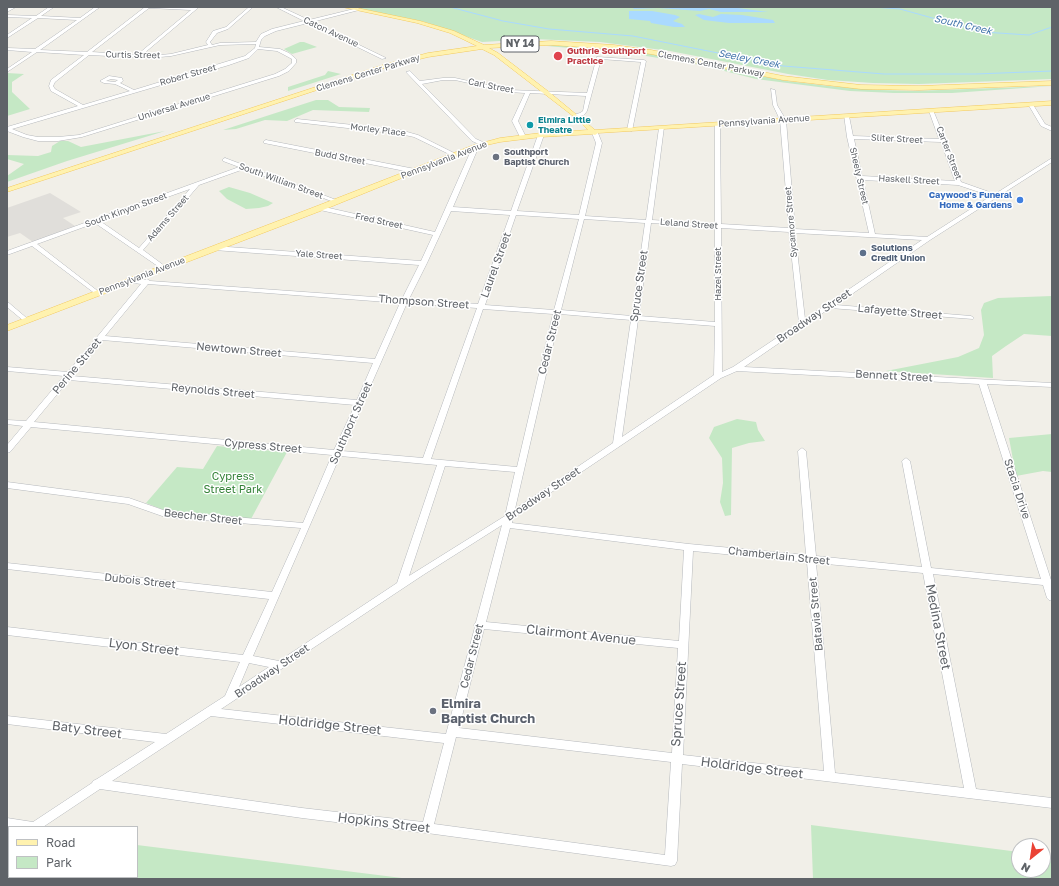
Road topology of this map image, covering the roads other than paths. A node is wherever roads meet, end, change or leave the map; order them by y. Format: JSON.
{"nodes":[{"id":1,"x":14,"y":7,"type":"edge"},
{"id":2,"x":52,"y":7,"type":"edge"},
{"id":3,"x":98,"y":7,"type":"edge"},
{"id":4,"x":149,"y":7,"type":"edge"},
{"id":5,"x":250,"y":7,"type":"edge"},
{"id":6,"x":278,"y":7,"type":"edge"},
{"id":7,"x":345,"y":7,"type":"edge"},
{"id":8,"x":196,"y":8,"type":"edge"},
{"id":9,"x":358,"y":9,"type":"junction"},
{"id":10,"x":7,"y":12,"type":"edge"},
{"id":11,"x":7,"y":16,"type":"edge"},
{"id":12,"x":36,"y":18,"type":"junction"},
{"id":13,"x":81,"y":19,"type":"junction"},
{"id":14,"x":307,"y":21,"type":"junction"},
{"id":15,"x":7,"y":37,"type":"edge"},
{"id":16,"x":210,"y":45,"type":"junction"},
{"id":17,"x":257,"y":46,"type":"junction"},
{"id":18,"x":481,"y":46,"type":"junction"},
{"id":19,"x":7,"y":49,"type":"edge"},
{"id":20,"x":36,"y":51,"type":"junction"},
{"id":21,"x":87,"y":54,"type":"junction"},
{"id":22,"x":138,"y":56,"type":"junction"},
{"id":23,"x":384,"y":58,"type":"dead end"},
{"id":24,"x":7,"y":71,"type":"edge"},
{"id":25,"x":408,"y":72,"type":"dead end"},
{"id":26,"x":1052,"y":82,"type":"edge"},
{"id":27,"x":116,"y":83,"type":"dead end"},
{"id":28,"x":418,"y":83,"type":"junction"},
{"id":29,"x":773,"y":90,"type":"dead end"},
{"id":30,"x":132,"y":92,"type":"junction"},
{"id":31,"x":528,"y":92,"type":"junction"},
{"id":32,"x":547,"y":93,"type":"junction"},
{"id":33,"x":589,"y":95,"type":"junction"},
{"id":34,"x":1052,"y":103,"type":"edge"},
{"id":35,"x":1030,"y":104,"type":"junction"},
{"id":36,"x":81,"y":106,"type":"junction"},
{"id":37,"x":931,"y":110,"type":"junction"},
{"id":38,"x":576,"y":116,"type":"junction"},
{"id":39,"x":846,"y":116,"type":"junction"},
{"id":40,"x":783,"y":120,"type":"junction"},
{"id":41,"x":297,"y":121,"type":"dead end"},
{"id":42,"x":718,"y":124,"type":"junction"},
{"id":43,"x":587,"y":125,"type":"junction"},
{"id":44,"x":662,"y":128,"type":"junction"},
{"id":45,"x":1052,"y":128,"type":"edge"},
{"id":46,"x":8,"y":129,"type":"edge"},
{"id":47,"x":630,"y":130,"type":"junction"},
{"id":48,"x":595,"y":133,"type":"junction"},
{"id":49,"x":574,"y":134,"type":"junction"},
{"id":50,"x":542,"y":135,"type":"junction"},
{"id":51,"x":523,"y":137,"type":"junction"},
{"id":52,"x":850,"y":137,"type":"junction"},
{"id":53,"x":266,"y":142,"type":"dead end"},
{"id":54,"x":945,"y":142,"type":"junction"},
{"id":55,"x":480,"y":145,"type":"junction"},
{"id":56,"x":455,"y":155,"type":"junction"},
{"id":57,"x":225,"y":160,"type":"dead end"},
{"id":58,"x":1052,"y":160,"type":"edge"},
{"id":59,"x":244,"y":167,"type":"junction"},
{"id":60,"x":415,"y":171,"type":"junction"},
{"id":61,"x":859,"y":178,"type":"junction"},
{"id":62,"x":960,"y":183,"type":"junction"},
{"id":63,"x":197,"y":185,"type":"junction"},
{"id":64,"x":7,"y":186,"type":"edge"},
{"id":65,"x":7,"y":190,"type":"edge"},
{"id":66,"x":996,"y":196,"type":"junction"},
{"id":67,"x":336,"y":201,"type":"junction"},
{"id":68,"x":320,"y":208,"type":"junction"},
{"id":69,"x":449,"y":209,"type":"junction"},
{"id":70,"x":515,"y":213,"type":"junction"},
{"id":71,"x":582,"y":217,"type":"junction"},
{"id":72,"x":96,"y":221,"type":"junction"},
{"id":73,"x":648,"y":221,"type":"junction"},
{"id":74,"x":717,"y":226,"type":"junction"},
{"id":75,"x":792,"y":230,"type":"junction"},
{"id":76,"x":438,"y":234,"type":"junction"},
{"id":77,"x":872,"y":235,"type":"junction"},
{"id":78,"x":928,"y":238,"type":"junction"},
{"id":79,"x":33,"y":244,"type":"junction"},
{"id":80,"x":214,"y":248,"type":"junction"},
{"id":81,"x":139,"y":251,"type":"junction"},
{"id":82,"x":7,"y":253,"type":"edge"},
{"id":83,"x":424,"y":262,"type":"junction"},
{"id":84,"x":164,"y":268,"type":"junction"},
{"id":85,"x":129,"y":281,"type":"junction"},
{"id":86,"x":147,"y":281,"type":"junction"},
{"id":87,"x":97,"y":293,"type":"junction"},
{"id":88,"x":405,"y":300,"type":"junction"},
{"id":89,"x":7,"y":304,"type":"edge"},
{"id":90,"x":480,"y":306,"type":"junction"},
{"id":91,"x":828,"y":306,"type":"junction"},
{"id":92,"x":557,"y":312,"type":"junction"},
{"id":93,"x":635,"y":317,"type":"junction"},
{"id":94,"x":971,"y":318,"type":"dead end"},
{"id":95,"x":26,"y":321,"type":"junction"},
{"id":96,"x":802,"y":323,"type":"junction"},
{"id":97,"x":718,"y":324,"type":"junction"},
{"id":98,"x":7,"y":328,"type":"edge"},
{"id":99,"x":100,"y":338,"type":"junction"},
{"id":100,"x":378,"y":361,"type":"junction"},
{"id":101,"x":7,"y":369,"type":"edge"},
{"id":102,"x":736,"y":369,"type":"junction"},
{"id":103,"x":68,"y":376,"type":"junction"},
{"id":104,"x":718,"y":376,"type":"junction"},
{"id":105,"x":982,"y":381,"type":"junction"},
{"id":106,"x":1052,"y":385,"type":"edge"},
{"id":107,"x":359,"y":403,"type":"junction"},
{"id":108,"x":7,"y":422,"type":"edge"},
{"id":109,"x":30,"y":424,"type":"junction"},
{"id":110,"x":616,"y":444,"type":"junction"},
{"id":111,"x":7,"y":450,"type":"edge"},
{"id":112,"x":802,"y":451,"type":"dead end"},
{"id":113,"x":337,"y":453,"type":"junction"},
{"id":114,"x":906,"y":461,"type":"dead end"},
{"id":115,"x":426,"y":462,"type":"junction"},
{"id":116,"x":442,"y":463,"type":"junction"},
{"id":117,"x":519,"y":470,"type":"junction"},
{"id":118,"x":7,"y":485,"type":"edge"},
{"id":119,"x":508,"y":521,"type":"junction"},
{"id":120,"x":306,"y":526,"type":"junction"},
{"id":121,"x":689,"y":547,"type":"junction"},
{"id":122,"x":810,"y":559,"type":"junction"},
{"id":123,"x":7,"y":566,"type":"edge"},
{"id":124,"x":928,"y":570,"type":"junction"},
{"id":125,"x":1050,"y":582,"type":"edge"},
{"id":126,"x":401,"y":586,"type":"junction"},
{"id":127,"x":274,"y":596,"type":"junction"},
{"id":128,"x":1052,"y":598,"type":"edge"},
{"id":129,"x":480,"y":625,"type":"junction"},
{"id":130,"x":7,"y":631,"type":"edge"},
{"id":131,"x":683,"y":645,"type":"junction"},
{"id":132,"x":246,"y":659,"type":"junction"},
{"id":133,"x":280,"y":665,"type":"junction"},
{"id":134,"x":227,"y":700,"type":"junction"},
{"id":135,"x":210,"y":712,"type":"junction"},
{"id":136,"x":7,"y":720,"type":"edge"},
{"id":137,"x":451,"y":736,"type":"junction"},
{"id":138,"x":168,"y":739,"type":"junction"},
{"id":139,"x":675,"y":759,"type":"junction"},
{"id":140,"x":830,"y":777,"type":"junction"},
{"id":141,"x":97,"y":784,"type":"junction"},
{"id":142,"x":971,"y":794,"type":"junction"},
{"id":143,"x":1052,"y":803,"type":"edge"},
{"id":144,"x":7,"y":823,"type":"edge"},
{"id":145,"x":27,"y":826,"type":"edge"},
{"id":146,"x":35,"y":826,"type":"edge"},
{"id":147,"x":427,"y":828,"type":"junction"},
{"id":148,"x":671,"y":861,"type":"joint"}],
"edges":[{"from":1,"to":10,"type":"street"},
{"from":2,"to":12,"type":"street"},
{"from":3,"to":13,"type":"street"},
{"from":4,"to":8,"type":"street"},
{"from":4,"to":21,"type":"street"},
{"from":5,"to":16,"type":"street"},
{"from":6,"to":14,"type":"street","name":"Caton Avenue"},
{"from":7,"to":9,"type":"main road"},
{"from":8,"to":22,"type":"street"},
{"from":9,"to":14,"type":"street","name":"Robert Street"},
{"from":9,"to":18,"type":"main road"},
{"from":11,"to":12,"type":"street"},
{"from":12,"to":13,"type":"street"},
{"from":12,"to":15,"type":"street"},
{"from":13,"to":20,"type":"street"},
{"from":14,"to":17,"type":"street","name":"Robert Street"},
{"from":14,"to":23,"type":"street","name":"Caton Avenue"},
{"from":16,"to":17,"type":"street","name":"Curtis Street"},
{"from":16,"to":22,"type":"street","name":"Curtis Street"},
{"from":17,"to":30,"type":"street","name":"Robert Street"},
{"from":17,"to":46,"type":"street","name":"Universal Avenue"},
{"from":18,"to":26,"type":"main road","name":"Clemens Center Parkway","number":"NY 14"},
{"from":18,"to":32,"type":"main road"},
{"from":18,"to":64,"type":"main road","name":"Clemens Center Parkway","number":"NY 14"},
{"from":18,"to":65,"type":"main road","name":"Clemens Center Parkway","number":"NY 14"},
{"from":19,"to":20,"type":"street","name":"Curtis Street"},
{"from":20,"to":21,"type":"street","name":"Curtis Street"},
{"from":20,"to":24,"type":"street"},
{"from":21,"to":22,"type":"street","name":"Curtis Street"},
{"from":21,"to":36,"type":"street"},
{"from":25,"to":28,"type":"street"},
{"from":27,"to":30,"type":"street"},
{"from":28,"to":31,"type":"street","name":"Carl Street"},
{"from":28,"to":55,"type":"street"},
{"from":29,"to":40,"type":"street"},
{"from":30,"to":36,"type":"street","name":"Robert Street"},
{"from":31,"to":32,"type":"street","name":"Carl Street"},
{"from":31,"to":51,"type":"street"},
{"from":32,"to":33,"type":"street","name":"Carl Street"},
{"from":32,"to":38,"type":"main road"},
{"from":33,"to":38,"type":"street"},
{"from":33,"to":47,"type":"street"},
{"from":34,"to":35,"type":"main road","name":"Pennsylvania Avenue"},
{"from":35,"to":37,"type":"main road","name":"Pennsylvania Avenue"},
{"from":35,"to":45,"type":"street"},
{"from":36,"to":46,"type":"street","name":"Robert Street"},
{"from":37,"to":39,"type":"main road","name":"Pennsylvania Avenue"},
{"from":37,"to":54,"type":"street","name":"Carter Street"},
{"from":38,"to":43,"type":"main road"},
{"from":39,"to":40,"type":"main road","name":"Pennsylvania Avenue"},
{"from":39,"to":52,"type":"street","name":"Sheely Street"},
{"from":40,"to":42,"type":"main road","name":"Pennsylvania Avenue"},
{"from":40,"to":75,"type":"street","name":"Sycamore Street"},
{"from":41,"to":56,"type":"street","name":"Morley Place"},
{"from":42,"to":44,"type":"main road","name":"Pennsylvania Avenue"},
{"from":42,"to":74,"type":"street","name":"Hazel Street"},
{"from":43,"to":48,"type":"main road"},
{"from":43,"to":49,"type":"main road"},
{"from":44,"to":47,"type":"main road","name":"Pennsylvania Avenue"},
{"from":44,"to":73,"type":"street","name":"Spruce Street"},
{"from":47,"to":48,"type":"main road","name":"Pennsylvania Avenue"},
{"from":48,"to":49,"type":"main road","name":"Pennsylvania Avenue"},
{"from":48,"to":71,"type":"street","name":"Cedar Street"},
{"from":49,"to":50,"type":"main road","name":"Pennsylvania Avenue"},
{"from":50,"to":51,"type":"main road","name":"Pennsylvania Avenue"},
{"from":50,"to":70,"type":"street","name":"Laurel Street"},
{"from":51,"to":55,"type":"main road","name":"Pennsylvania Avenue"},
{"from":52,"to":54,"type":"street","name":"Sliter Street"},
{"from":52,"to":61,"type":"street","name":"Sheely Street"},
{"from":53,"to":60,"type":"street","name":"Budd Street"},
{"from":54,"to":62,"type":"street","name":"Carter Street"},
{"from":55,"to":56,"type":"main road","name":"Pennsylvania Avenue"},
{"from":55,"to":69,"type":"street","name":"Southport Street"},
{"from":56,"to":60,"type":"main road","name":"Pennsylvania Avenue"},
{"from":57,"to":59,"type":"street","name":"South William Street"},
{"from":58,"to":66,"type":"street","name":"Broadway Street"},
{"from":59,"to":63,"type":"street","name":"South Kinyon Street"},
{"from":59,"to":67,"type":"street","name":"South William Street"},
{"from":60,"to":67,"type":"main road","name":"Pennsylvania Avenue"},
{"from":61,"to":62,"type":"street","name":"Haskell Street"},
{"from":61,"to":77,"type":"street","name":"Sheely Street"},
{"from":62,"to":66,"type":"street","name":"Carter Street"},
{"from":63,"to":72,"type":"street","name":"South Kinyon Street"},
{"from":63,"to":81,"type":"street","name":"Adams Street"},
{"from":66,"to":78,"type":"street","name":"Broadway Street"},
{"from":67,"to":68,"type":"main road","name":"Pennsylvania Avenue"},
{"from":68,"to":76,"type":"street","name":"Fred Street"},
{"from":68,"to":80,"type":"main road","name":"Pennsylvania Avenue"},
{"from":69,"to":70,"type":"street","name":"Leland Street"},
{"from":69,"to":76,"type":"street","name":"Southport Street"},
{"from":70,"to":71,"type":"street","name":"Leland Street"},
{"from":70,"to":90,"type":"street","name":"Laurel Street"},
{"from":71,"to":73,"type":"street","name":"Leland Street"},
{"from":71,"to":92,"type":"street","name":"Cedar Street"},
{"from":72,"to":79,"type":"street","name":"South Kinyon Street"},
{"from":72,"to":81,"type":"street"},
{"from":73,"to":74,"type":"street","name":"Leland Street"},
{"from":73,"to":93,"type":"street","name":"Spruce Street"},
{"from":74,"to":75,"type":"street","name":"Leland Street"},
{"from":74,"to":97,"type":"street","name":"Hazel Street"},
{"from":75,"to":77,"type":"street","name":"Leland Street"},
{"from":75,"to":96,"type":"street","name":"Sycamore Street"},
{"from":76,"to":83,"type":"street","name":"Southport Street"},
{"from":77,"to":78,"type":"street","name":"Leland Street"},
{"from":78,"to":91,"type":"street","name":"Broadway Street"},
{"from":79,"to":82,"type":"street","name":"South Kinyon Street"},
{"from":79,"to":87,"type":"street"},
{"from":80,"to":83,"type":"street","name":"Yale Street"},
{"from":80,"to":84,"type":"main road","name":"Pennsylvania Avenue"},
{"from":81,"to":84,"type":"street"},
{"from":83,"to":88,"type":"street","name":"Southport Street"},
{"from":84,"to":85,"type":"main road","name":"Pennsylvania Avenue"},
{"from":85,"to":86,"type":"street","name":"Thompson Street"},
{"from":85,"to":87,"type":"main road","name":"Pennsylvania Avenue"},
{"from":86,"to":88,"type":"street","name":"Thompson Street"},
{"from":86,"to":99,"type":"street","name":"Perine Street"},
{"from":87,"to":95,"type":"main road","name":"Pennsylvania Avenue"},
{"from":88,"to":90,"type":"street","name":"Thompson Street"},
{"from":88,"to":100,"type":"street","name":"Southport Street"},
{"from":89,"to":95,"type":"street"},
{"from":90,"to":92,"type":"street","name":"Thompson Street"},
{"from":90,"to":115,"type":"street","name":"Laurel Street"},
{"from":91,"to":94,"type":"street","name":"Lafayette Street"},
{"from":91,"to":96,"type":"street","name":"Broadway Street"},
{"from":92,"to":93,"type":"street","name":"Thompson Street"},
{"from":92,"to":117,"type":"street","name":"Cedar Street"},
{"from":93,"to":97,"type":"street","name":"Thompson Street"},
{"from":93,"to":110,"type":"street","name":"Spruce Street"},
{"from":95,"to":98,"type":"main road","name":"Pennsylvania Avenue"},
{"from":96,"to":102,"type":"street","name":"Broadway Street"},
{"from":97,"to":104,"type":"street","name":"Hazel Street"},
{"from":99,"to":100,"type":"street","name":"Newtown Street"},
{"from":99,"to":103,"type":"street","name":"Perine Street"},
{"from":100,"to":107,"type":"street","name":"Southport Street"},
{"from":101,"to":103,"type":"street","name":"Reynolds Street"},
{"from":102,"to":104,"type":"street","name":"Broadway Street"},
{"from":102,"to":105,"type":"street","name":"Bennett Street"},
{"from":103,"to":107,"type":"street","name":"Reynolds Street"},
{"from":103,"to":109,"type":"street","name":"Perine Street"},
{"from":104,"to":110,"type":"street","name":"Broadway Street"},
{"from":105,"to":106,"type":"street","name":"Bennett Street"},
{"from":105,"to":125,"type":"street","name":"Stacia Drive"},
{"from":107,"to":113,"type":"street","name":"Southport Street"},
{"from":108,"to":109,"type":"street","name":"Cypress Street"},
{"from":109,"to":111,"type":"street","name":"Perine Street"},
{"from":109,"to":113,"type":"street","name":"Cypress Street"},
{"from":110,"to":119,"type":"street","name":"Broadway Street"},
{"from":112,"to":122,"type":"street","name":"Batavia Street"},
{"from":113,"to":115,"type":"street","name":"Cypress Street"},
{"from":113,"to":120,"type":"street","name":"Southport Street"},
{"from":114,"to":124,"type":"street","name":"Medina Street"},
{"from":115,"to":116,"type":"street","name":"Cypress Street"},
{"from":116,"to":117,"type":"street","name":"Cypress Street"},
{"from":116,"to":126,"type":"street"},
{"from":117,"to":119,"type":"street","name":"Cedar Street"},
{"from":118,"to":120,"type":"street","name":"Beecher Street"},
{"from":119,"to":121,"type":"street","name":"Chamberlain Street"},
{"from":119,"to":126,"type":"street","name":"Broadway Street"},
{"from":119,"to":129,"type":"street","name":"Cedar Street"},
{"from":120,"to":127,"type":"street","name":"Southport Street"},
{"from":121,"to":122,"type":"street","name":"Chamberlain Street"},
{"from":121,"to":131,"type":"street","name":"Spruce Street"},
{"from":122,"to":124,"type":"street","name":"Chamberlain Street"},
{"from":122,"to":140,"type":"street","name":"Batavia Street"},
{"from":123,"to":127,"type":"street","name":"Dubois Street"},
{"from":124,"to":125,"type":"street","name":"Chamberlain Street"},
{"from":124,"to":142,"type":"street","name":"Medina Street"},
{"from":125,"to":128,"type":"street","name":"Stacia Drive"},
{"from":126,"to":133,"type":"street","name":"Broadway Street"},
{"from":127,"to":132,"type":"street","name":"Southport Street"},
{"from":129,"to":131,"type":"street","name":"Clairmont Avenue"},
{"from":129,"to":137,"type":"street","name":"Cedar Street"},
{"from":130,"to":132,"type":"street","name":"Lyon Street"},
{"from":131,"to":139,"type":"street","name":"Spruce Street"},
{"from":132,"to":133,"type":"street","name":"Lyon Street"},
{"from":132,"to":134,"type":"street","name":"Southport Street"},
{"from":133,"to":134,"type":"street","name":"Broadway Street"},
{"from":134,"to":135,"type":"street","name":"Broadway Street"},
{"from":135,"to":137,"type":"street","name":"Holdridge Street"},
{"from":135,"to":138,"type":"street","name":"Broadway Street"},
{"from":136,"to":138,"type":"street","name":"Baty Street"},
{"from":137,"to":139,"type":"street","name":"Holdridge Street"},
{"from":137,"to":147,"type":"street","name":"Cedar Street"},
{"from":138,"to":141,"type":"street","name":"Broadway Street"},
{"from":139,"to":140,"type":"street","name":"Holdridge Street"},
{"from":139,"to":148,"type":"street","name":"Spruce Street"},
{"from":140,"to":142,"type":"street","name":"Holdridge Street"},
{"from":141,"to":146,"type":"street","name":"Broadway Street"},
{"from":141,"to":147,"type":"street","name":"Hopkins Street"},
{"from":142,"to":143,"type":"street","name":"Holdridge Street"},
{"from":144,"to":145,"type":"street"},
{"from":147,"to":148,"type":"street","name":"Hopkins Street"}]}
